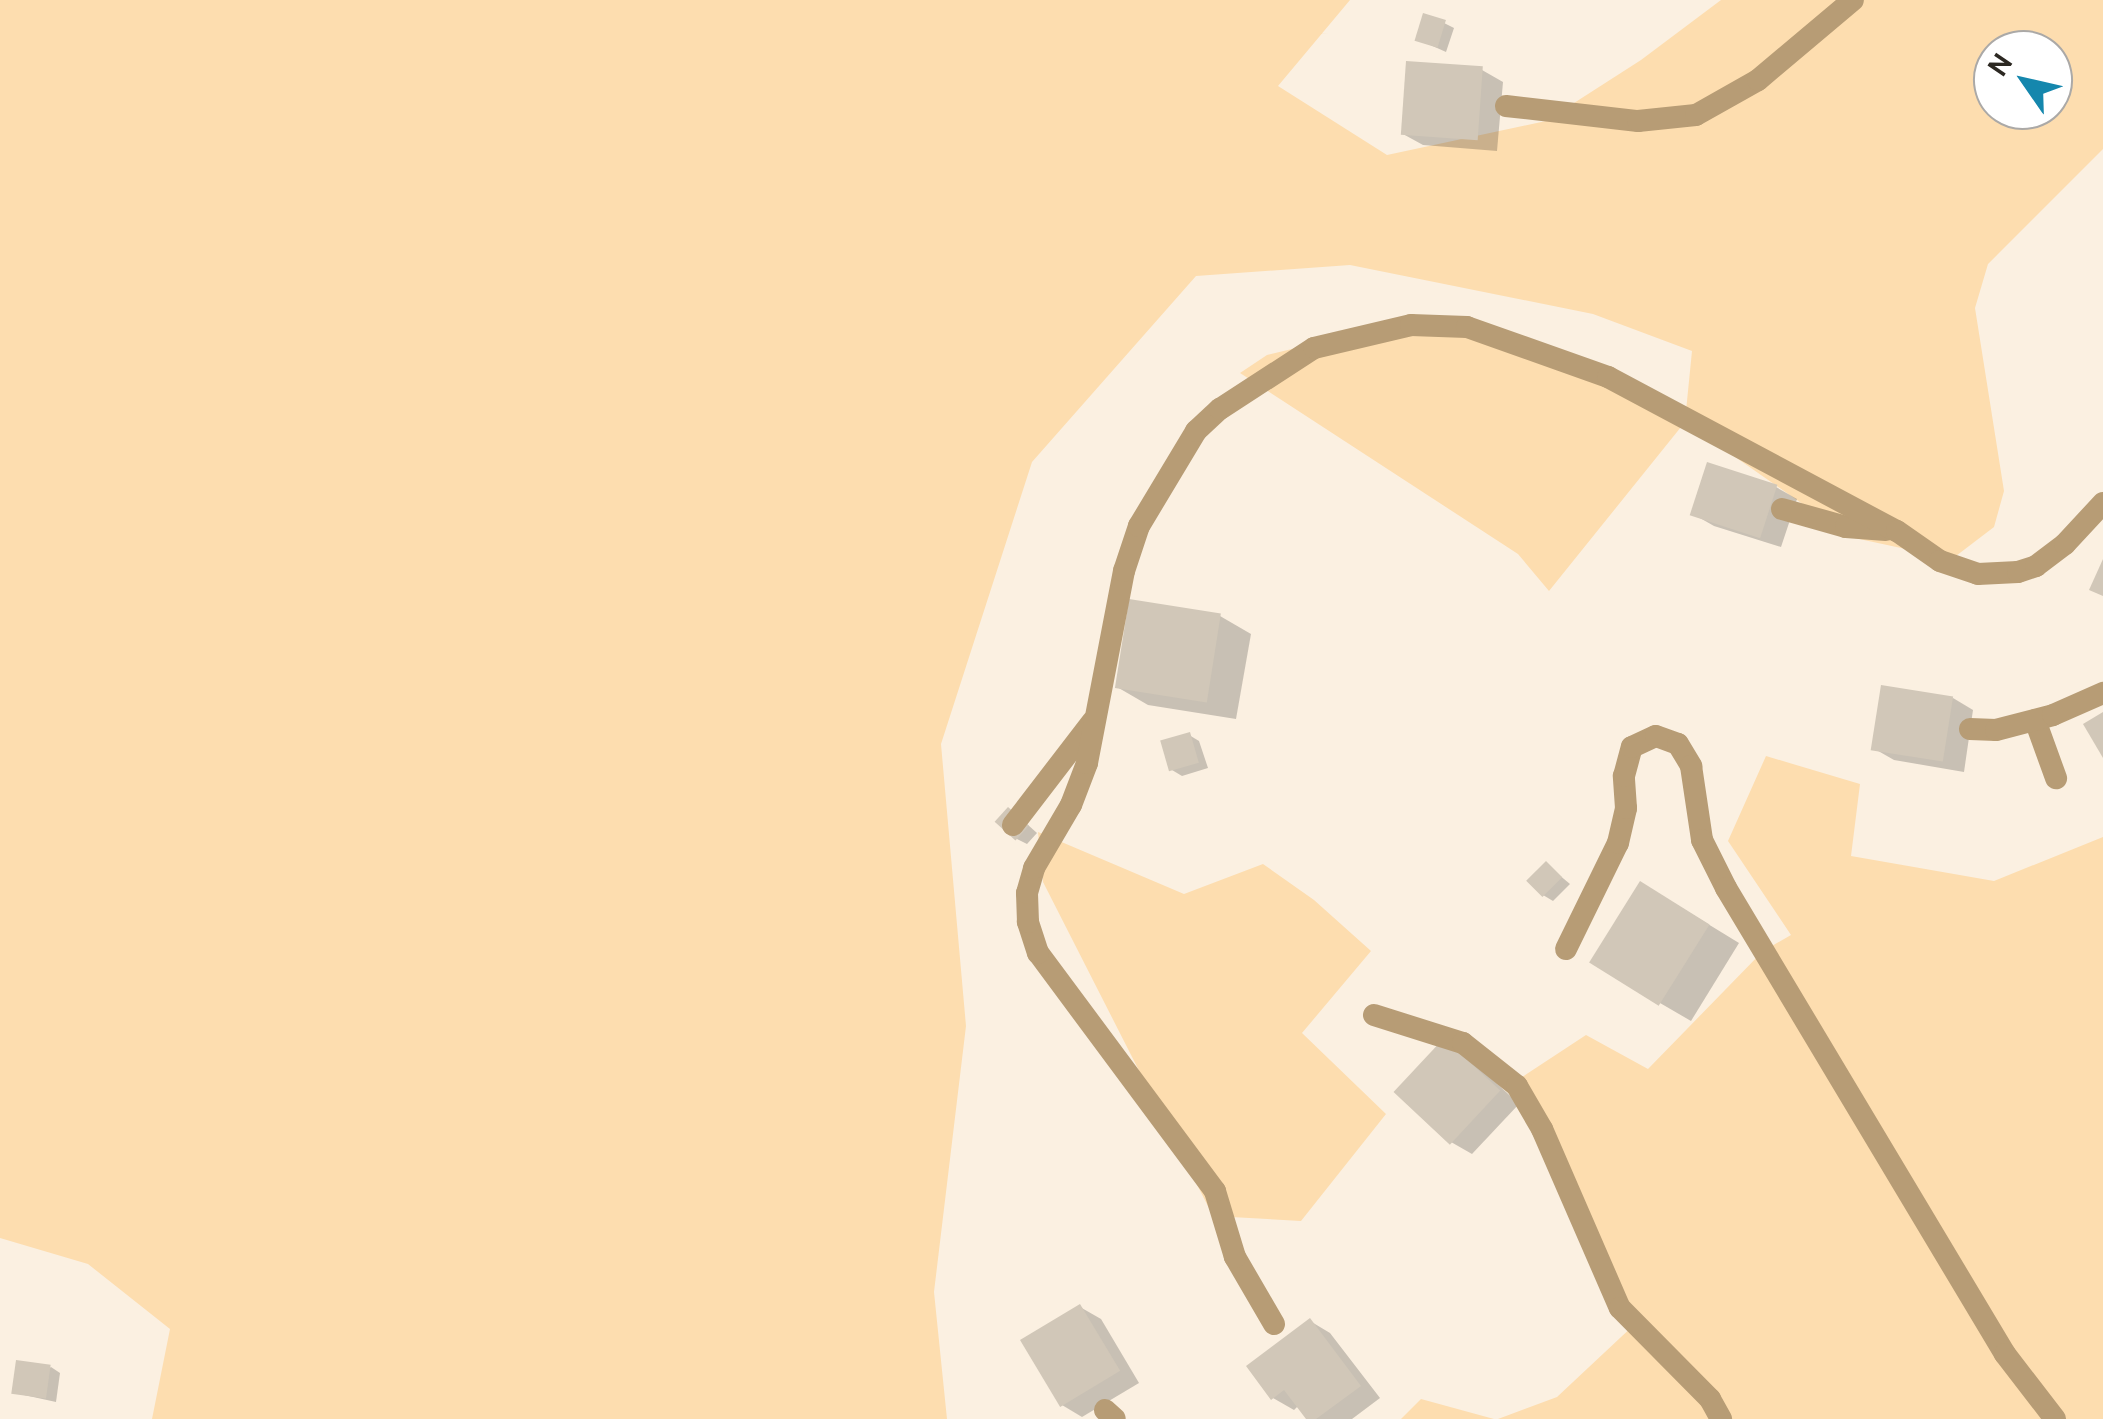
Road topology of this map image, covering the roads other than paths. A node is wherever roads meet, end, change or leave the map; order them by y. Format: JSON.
{"nodes":[{"id":1,"x":1853,"y":0,"type":"edge"},
{"id":2,"x":1506,"y":106,"type":"dead end"},
{"id":3,"x":2103,"y":502,"type":"edge"},
{"id":4,"x":1782,"y":509,"type":"dead end"},
{"id":5,"x":1897,"y":531,"type":"junction"},
{"id":6,"x":2103,"y":693,"type":"edge"},
{"id":7,"x":1097,"y":715,"type":"junction"},
{"id":8,"x":2035,"y":720,"type":"junction"},
{"id":9,"x":1970,"y":729,"type":"dead end"},
{"id":10,"x":2056,"y":778,"type":"dead end"},
{"id":11,"x":1013,"y":824,"type":"dead end"},
{"id":12,"x":1566,"y":949,"type":"dead end"},
{"id":13,"x":1374,"y":1015,"type":"dead end"},
{"id":14,"x":1274,"y":1324,"type":"dead end"},
{"id":15,"x":1721,"y":1419,"type":"edge"},
{"id":16,"x":2054,"y":1419,"type":"edge"}],
"edges":[{"from":1,"to":2,"type":"lane"},
{"from":3,"to":5,"type":"lane"},
{"from":4,"to":5,"type":"lane"},
{"from":5,"to":7,"type":"lane"},
{"from":6,"to":8,"type":"lane"},
{"from":7,"to":11,"type":"lane"},
{"from":7,"to":14,"type":"lane"},
{"from":8,"to":9,"type":"lane"},
{"from":8,"to":10,"type":"lane"},
{"from":12,"to":16,"type":"lane"},
{"from":13,"to":15,"type":"lane"}]}
